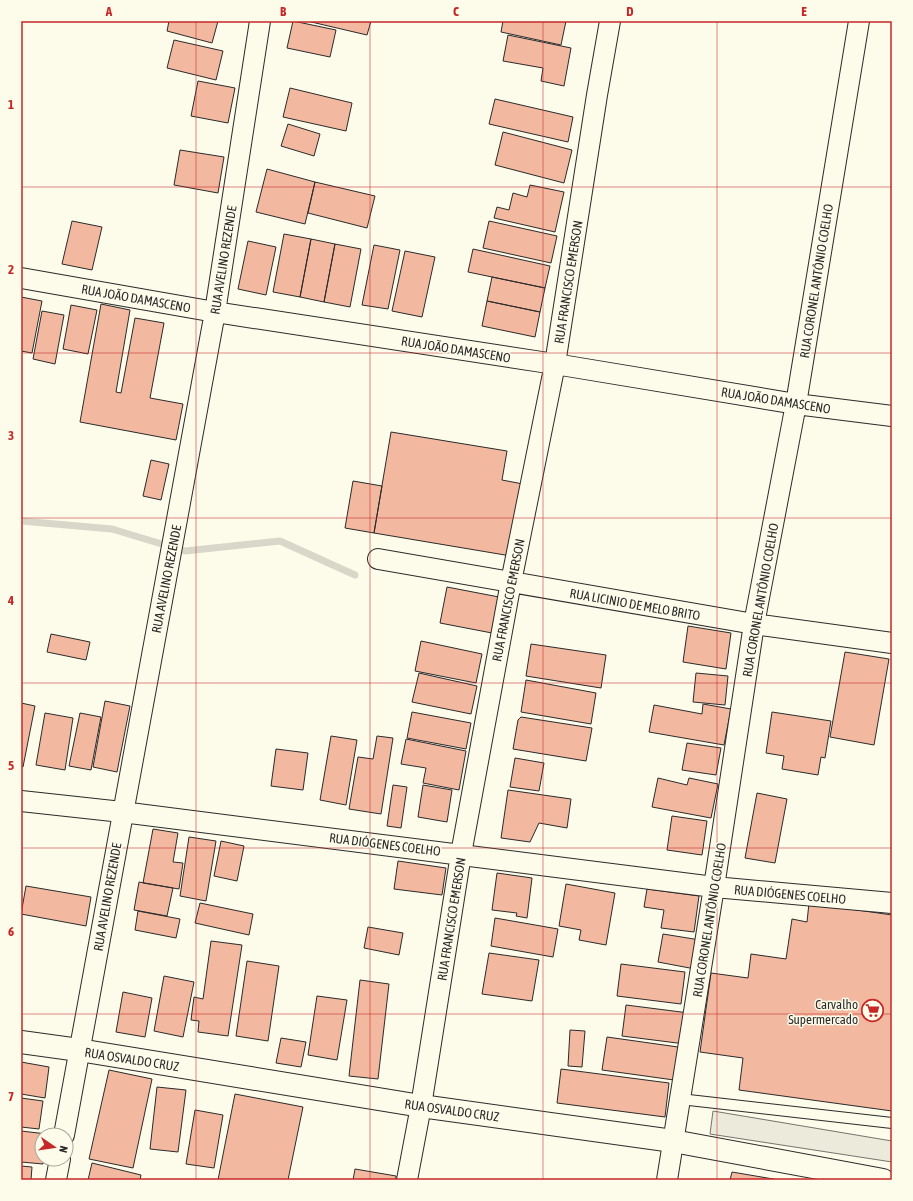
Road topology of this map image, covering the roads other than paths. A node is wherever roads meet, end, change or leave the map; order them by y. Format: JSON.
{"nodes":[{"id":1,"x":260,"y":21,"type":"edge"},
{"id":2,"x":610,"y":21,"type":"edge"},
{"id":3,"x":859,"y":21,"type":"edge"},
{"id":4,"x":21,"y":278,"type":"edge"},
{"id":5,"x":215,"y":312,"type":"junction"},
{"id":6,"x":555,"y":364,"type":"junction"},
{"id":7,"x":796,"y":404,"type":"junction"},
{"id":8,"x":892,"y":416,"type":"edge"},
{"id":9,"x":378,"y":559,"type":"dead end"},
{"id":10,"x":511,"y":582,"type":"junction"},
{"id":11,"x":754,"y":624,"type":"junction"},
{"id":12,"x":892,"y":643,"type":"edge"},
{"id":13,"x":21,"y":801,"type":"edge"},
{"id":14,"x":122,"y":812,"type":"junction"},
{"id":15,"x":461,"y":854,"type":"junction"},
{"id":16,"x":714,"y":887,"type":"junction"},
{"id":17,"x":892,"y":904,"type":"edge"},
{"id":18,"x":21,"y":1042,"type":"edge"},
{"id":19,"x":79,"y":1050,"type":"junction"},
{"id":20,"x":680,"y":1099,"type":"junction"},
{"id":21,"x":421,"y":1106,"type":"junction"},
{"id":22,"x":892,"y":1123,"type":"edge"},
{"id":23,"x":65,"y":1127,"type":"edge"},
{"id":24,"x":673,"y":1141,"type":"junction"},
{"id":25,"x":58,"y":1167,"type":"edge"},
{"id":26,"x":56,"y":1180,"type":"edge"},
{"id":27,"x":407,"y":1180,"type":"edge"},
{"id":28,"x":667,"y":1180,"type":"edge"},
{"id":29,"x":883,"y":1180,"type":"edge"}],
"edges":[{"from":1,"to":5,"type":"street","name":"RUA AVELINO REZENDE"},
{"from":2,"to":6,"type":"street","name":"RUA FRANCISCO EMERSON"},
{"from":3,"to":7,"type":"street","name":"RUA CORONEL ANTÔNIO COELHO"},
{"from":4,"to":5,"type":"street","name":"RUA JOÃO DAMASCENO"},
{"from":5,"to":6,"type":"street","name":"RUA JOÃO DAMASCENO"},
{"from":5,"to":14,"type":"street","name":"RUA AVELINO REZENDE"},
{"from":6,"to":7,"type":"street","name":"RUA JOÃO DAMASCENO"},
{"from":6,"to":10,"type":"street","name":"RUA FRANCISCO EMERSON"},
{"from":7,"to":8,"type":"street","name":"RUA JOÃO DAMASCENO"},
{"from":7,"to":11,"type":"street","name":"RUA CORONEL ANTÔNIO COELHO"},
{"from":9,"to":10,"type":"street","name":"RUA LICINIO DE MELO BRITO"},
{"from":10,"to":11,"type":"street","name":"RUA LICINIO DE MELO BRITO"},
{"from":10,"to":15,"type":"street","name":"RUA FRANCISCO EMERSON"},
{"from":11,"to":12,"type":"street","name":"RUA LICINIO DE MELO BRITO"},
{"from":11,"to":16,"type":"street","name":"RUA CORONEL ANTÔNIO COELHO"},
{"from":13,"to":14,"type":"street","name":"RUA DIÓGENES COELHO"},
{"from":14,"to":15,"type":"street","name":"RUA DIÓGENES COELHO"},
{"from":14,"to":19,"type":"street","name":"RUA AVELINO REZENDE"},
{"from":15,"to":16,"type":"street","name":"RUA DIÓGENES COELHO"},
{"from":15,"to":21,"type":"street","name":"RUA FRANCISCO EMERSON"},
{"from":16,"to":17,"type":"street","name":"RUA DIÓGENES COELHO"},
{"from":16,"to":20,"type":"street","name":"RUA CORONEL ANTÔNIO COELHO"},
{"from":18,"to":19,"type":"main road","name":"RUA OSVALDO CRUZ"},
{"from":19,"to":21,"type":"main road","name":"RUA OSVALDO CRUZ"},
{"from":19,"to":23,"type":"street","name":"RUA AVELINO REZENDE"},
{"from":20,"to":22,"type":"lane"},
{"from":20,"to":24,"type":"street","name":"RUA CORONEL ANTÔNIO COELHO"},
{"from":21,"to":24,"type":"main road","name":"RUA OSVALDO CRUZ"},
{"from":21,"to":27,"type":"street","name":"RUA FRANCISCO EMERSON"},
{"from":24,"to":28,"type":"street","name":"RUA CORONEL ANTÔNIO COELHO"},
{"from":24,"to":29,"type":"main road","name":"RUA OSVALDO CRUZ"},
{"from":25,"to":26,"type":"street"}]}
